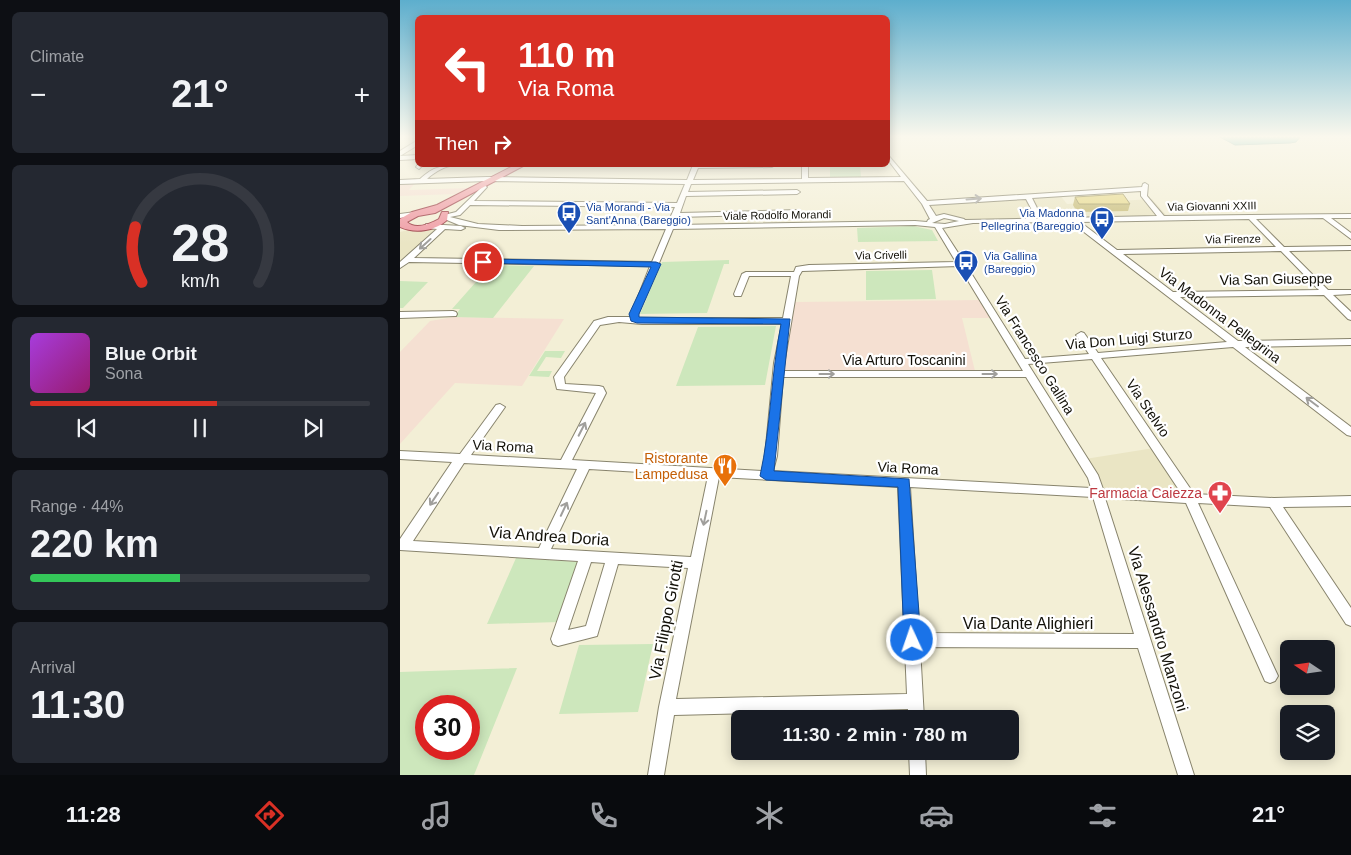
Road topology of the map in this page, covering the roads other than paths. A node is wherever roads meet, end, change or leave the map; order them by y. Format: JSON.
{"nodes":[{"id":1,"x":432,"y":172,"type":"edge"},
{"id":2,"x":507,"y":172,"type":"edge"},
{"id":3,"x":693,"y":172,"type":"edge"},
{"id":4,"x":805,"y":172,"type":"edge"},
{"id":5,"x":899,"y":172,"type":"edge"},
{"id":6,"x":493,"y":179,"type":"junction"},
{"id":7,"x":904,"y":179,"type":"junction"},
{"id":8,"x":805,"y":180,"type":"junction"},
{"id":9,"x":422,"y":181,"type":"junction"},
{"id":10,"x":400,"y":182,"type":"edge"},
{"id":11,"x":689,"y":182,"type":"junction"},
{"id":12,"x":481,"y":188,"type":"junction"},
{"id":13,"x":798,"y":192,"type":"dead end"},
{"id":14,"x":684,"y":194,"type":"junction"},
{"id":15,"x":1028,"y":197,"type":"junction"},
{"id":16,"x":468,"y":199,"type":"junction"},
{"id":17,"x":926,"y":203,"type":"junction"},
{"id":18,"x":680,"y":205,"type":"junction"},
{"id":19,"x":931,"y":211,"type":"junction"},
{"id":20,"x":426,"y":212,"type":"junction"},
{"id":21,"x":799,"y":212,"type":"dead end"},
{"id":22,"x":458,"y":214,"type":"junction"},
{"id":23,"x":676,"y":214,"type":"junction"},
{"id":24,"x":1037,"y":214,"type":"junction"},
{"id":25,"x":944,"y":216,"type":"junction"},
{"id":26,"x":1324,"y":216,"type":"junction"},
{"id":27,"x":1351,"y":216,"type":"edge"},
{"id":28,"x":1250,"y":217,"type":"junction"},
{"id":29,"x":1162,"y":218,"type":"junction"},
{"id":30,"x":445,"y":219,"type":"junction"},
{"id":31,"x":1031,"y":220,"type":"junction"},
{"id":32,"x":1050,"y":220,"type":"junction"},
{"id":33,"x":1073,"y":220,"type":"junction"},
{"id":34,"x":935,"y":222,"type":"junction"},
{"id":35,"x":952,"y":222,"type":"junction"},
{"id":36,"x":401,"y":223,"type":"edge"},
{"id":37,"x":464,"y":223,"type":"junction"},
{"id":38,"x":639,"y":228,"type":"junction"},
{"id":39,"x":669,"y":228,"type":"junction"},
{"id":40,"x":943,"y":234,"type":"junction"},
{"id":41,"x":1351,"y":237,"type":"edge"},
{"id":42,"x":1351,"y":248,"type":"edge"},
{"id":43,"x":1282,"y":249,"type":"junction"},
{"id":44,"x":1116,"y":252,"type":"junction"},
{"id":45,"x":403,"y":263,"type":"edge"},
{"id":46,"x":656,"y":264,"type":"junction"},
{"id":47,"x":963,"y":264,"type":"junction"},
{"id":48,"x":798,"y":272,"type":"junction"},
{"id":49,"x":1325,"y":292,"type":"junction"},
{"id":50,"x":1351,"y":292,"type":"edge"},
{"id":51,"x":738,"y":294,"type":"dead end"},
{"id":52,"x":1171,"y":295,"type":"junction"},
{"id":53,"x":452,"y":314,"type":"dead end"},
{"id":54,"x":400,"y":316,"type":"edge"},
{"id":55,"x":1351,"y":317,"type":"edge"},
{"id":56,"x":634,"y":318,"type":"junction"},
{"id":57,"x":787,"y":321,"type":"junction"},
{"id":58,"x":1082,"y":335,"type":"dead end"},
{"id":59,"x":1351,"y":342,"type":"edge"},
{"id":60,"x":1236,"y":344,"type":"junction"},
{"id":61,"x":1095,"y":356,"type":"junction"},
{"id":62,"x":1024,"y":362,"type":"junction"},
{"id":63,"x":778,"y":374,"type":"junction"},
{"id":64,"x":1030,"y":374,"type":"junction"},
{"id":65,"x":500,"y":407,"type":"dead end"},
{"id":66,"x":1351,"y":432,"type":"edge"},
{"id":67,"x":400,"y":455,"type":"edge"},
{"id":68,"x":462,"y":458,"type":"junction"},
{"id":69,"x":564,"y":464,"type":"junction"},
{"id":70,"x":585,"y":465,"type":"junction"},
{"id":71,"x":714,"y":473,"type":"junction"},
{"id":72,"x":766,"y":476,"type":"junction"},
{"id":73,"x":904,"y":483,"type":"junction"},
{"id":74,"x":1098,"y":493,"type":"junction"},
{"id":75,"x":1190,"y":498,"type":"junction"},
{"id":76,"x":1351,"y":501,"type":"edge"},
{"id":77,"x":1274,"y":503,"type":"junction"},
{"id":78,"x":401,"y":545,"type":"edge"},
{"id":79,"x":543,"y":554,"type":"junction"},
{"id":80,"x":586,"y":556,"type":"junction"},
{"id":81,"x":614,"y":558,"type":"junction"},
{"id":82,"x":696,"y":563,"type":"junction"},
{"id":83,"x":1351,"y":620,"type":"edge"},
{"id":84,"x":912,"y":640,"type":"junction"},
{"id":85,"x":1143,"y":641,"type":"junction"},
{"id":86,"x":1270,"y":676,"type":"dead end"},
{"id":87,"x":915,"y":702,"type":"junction"},
{"id":88,"x":667,"y":707,"type":"junction"},
{"id":89,"x":915,"y":710,"type":"edge"},
{"id":90,"x":917,"y":760,"type":"edge"},
{"id":91,"x":656,"y":775,"type":"edge"},
{"id":92,"x":918,"y":775,"type":"edge"},
{"id":93,"x":1186,"y":775,"type":"edge"}],
"edges":[{"from":1,"to":9,"type":"street"},
{"from":2,"to":6,"type":"main road"},
{"from":3,"to":11,"type":"street"},
{"from":4,"to":8,"type":"street"},
{"from":5,"to":7,"type":"street"},
{"from":6,"to":9,"type":"street"},
{"from":6,"to":11,"type":"street"},
{"from":6,"to":12,"type":"main road"},
{"from":7,"to":8,"type":"street"},
{"from":7,"to":17,"type":"street"},
{"from":8,"to":11,"type":"street"},
{"from":9,"to":10,"type":"street"},
{"from":11,"to":14,"type":"street"},
{"from":12,"to":16,"type":"main road"},
{"from":12,"to":20,"type":"main road"},
{"from":13,"to":14,"type":"street"},
{"from":14,"to":18,"type":"street"},
{"from":17,"to":15,"type":"street","one_way":true},
{"from":15,"to":24,"type":"street"},
{"from":15,"to":29,"type":"street"},
{"from":16,"to":18,"type":"street"},
{"from":16,"to":22,"type":"street"},
{"from":16,"to":30,"type":"main road"},
{"from":17,"to":19,"type":"street"},
{"from":18,"to":23,"type":"street"},
{"from":19,"to":25,"type":"street"},
{"from":19,"to":34,"type":"street"},
{"from":20,"to":30,"type":"main road"},
{"from":20,"to":36,"type":"main road"},
{"from":21,"to":23,"type":"street"},
{"from":22,"to":30,"type":"street"},
{"from":22,"to":37,"type":"street"},
{"from":23,"to":39,"type":"street"},
{"from":24,"to":31,"type":"street"},
{"from":24,"to":32,"type":"street"},
{"from":25,"to":34,"type":"street"},
{"from":25,"to":35,"type":"street"},
{"from":26,"to":27,"type":"street","name":"Via Giovanni XXIII"},
{"from":26,"to":28,"type":"street","name":"Via Giovanni XXIII"},
{"from":26,"to":41,"type":"street"},
{"from":28,"to":29,"type":"street","name":"Via Giovanni XXIII"},
{"from":28,"to":43,"type":"street"},
{"from":29,"to":33,"type":"street","name":"Via Giovanni XXIII"},
{"from":30,"to":36,"type":"main road"},
{"from":30,"to":37,"type":"street","name":"Viale Rodolfo Morandi"},
{"from":30,"to":38,"type":"street","name":"Viale Rodolfo Morandi"},
{"from":30,"to":45,"type":"street","one_way":true},
{"from":31,"to":32,"type":"street"},
{"from":31,"to":35,"type":"street"},
{"from":32,"to":33,"type":"street"},
{"from":33,"to":44,"type":"street","name":"Via Madonna Pellegrina"},
{"from":34,"to":35,"type":"street","name":"Viale Rodolfo Morandi"},
{"from":34,"to":39,"type":"street","name":"Viale Rodolfo Morandi"},
{"from":34,"to":40,"type":"street","name":"Via Francesco Gallina"},
{"from":35,"to":40,"type":"street"},
{"from":37,"to":38,"type":"street","name":"Viale Rodolfo Morandi"},
{"from":38,"to":39,"type":"street","name":"Viale Rodolfo Morandi"},
{"from":39,"to":46,"type":"street"},
{"from":40,"to":47,"type":"street","name":"Via Francesco Gallina"},
{"from":42,"to":43,"type":"street","name":"Via Firenze"},
{"from":43,"to":44,"type":"street","name":"Via Firenze"},
{"from":43,"to":49,"type":"street"},
{"from":44,"to":52,"type":"street","name":"Via Madonna Pellegrina"},
{"from":45,"to":46,"type":"street"},
{"from":46,"to":56,"type":"street"},
{"from":47,"to":48,"type":"street","name":"Via Crivelli"},
{"from":47,"to":62,"type":"street","name":"Via Francesco Gallina"},
{"from":48,"to":51,"type":"street","name":"Via Crivelli"},
{"from":48,"to":57,"type":"street"},
{"from":49,"to":50,"type":"street","name":"Via San Giuseppe"},
{"from":49,"to":52,"type":"street","name":"Via San Giuseppe"},
{"from":49,"to":55,"type":"street"},
{"from":52,"to":60,"type":"street","name":"Via Madonna Pellegrina"},
{"from":53,"to":54,"type":"street"},
{"from":56,"to":57,"type":"street"},
{"from":69,"to":56,"type":"street","one_way":true},
{"from":57,"to":63,"type":"street"},
{"from":58,"to":61,"type":"street","name":"Via Stelvio"},
{"from":59,"to":60,"type":"street","name":"Via Don Luigi Sturzo"},
{"from":60,"to":61,"type":"street","name":"Via Don Luigi Sturzo"},
{"from":66,"to":60,"type":"street","name":"Via Madonna Pellegrina","one_way":true},
{"from":61,"to":62,"type":"street","name":"Via Don Luigi Sturzo"},
{"from":61,"to":75,"type":"street","name":"Via Stelvio"},
{"from":62,"to":64,"type":"street","name":"Via Francesco Gallina"},
{"from":63,"to":64,"type":"street","name":"Via Arturo Toscanini","one_way":true},
{"from":63,"to":72,"type":"street"},
{"from":64,"to":74,"type":"street","name":"Via Francesco Gallina"},
{"from":65,"to":68,"type":"street","name":"Via Roma"},
{"from":67,"to":68,"type":"street","name":"Via Roma"},
{"from":68,"to":69,"type":"street","name":"Via Roma"},
{"from":68,"to":78,"type":"street","one_way":true},
{"from":69,"to":70,"type":"street","name":"Via Roma"},
{"from":70,"to":71,"type":"street","name":"Via Roma"},
{"from":79,"to":70,"type":"street","one_way":true},
{"from":71,"to":72,"type":"street","name":"Via Roma"},
{"from":71,"to":82,"type":"street","name":"Via Filippo Girotti","one_way":true},
{"from":72,"to":73,"type":"street","name":"Via Roma"},
{"from":73,"to":74,"type":"street","name":"Via Roma"},
{"from":73,"to":84,"type":"street"},
{"from":74,"to":75,"type":"street","name":"Via Roma"},
{"from":74,"to":85,"type":"street","name":"Via Alessandro Manzoni"},
{"from":75,"to":77,"type":"street","name":"Via Roma"},
{"from":75,"to":86,"type":"street","name":"Via Stelvio"},
{"from":76,"to":77,"type":"street","name":"Via Roma"},
{"from":77,"to":83,"type":"street"},
{"from":78,"to":79,"type":"street","name":"Via Andrea Doria"},
{"from":79,"to":80,"type":"street","name":"Via Andrea Doria"},
{"from":80,"to":81,"type":"street","name":"Via Andrea Doria"},
{"from":80,"to":81,"type":"street"},
{"from":81,"to":82,"type":"street","name":"Via Andrea Doria"},
{"from":82,"to":88,"type":"street","name":"Via Filippo Girotti"},
{"from":84,"to":85,"type":"street","name":"Via Dante Alighieri"},
{"from":84,"to":87,"type":"street"},
{"from":85,"to":93,"type":"street","name":"Via Alessandro Manzoni"},
{"from":87,"to":88,"type":"street"},
{"from":87,"to":89,"type":"street"},
{"from":88,"to":91,"type":"street","name":"Via Filippo Girotti"},
{"from":90,"to":92,"type":"street"}]}
